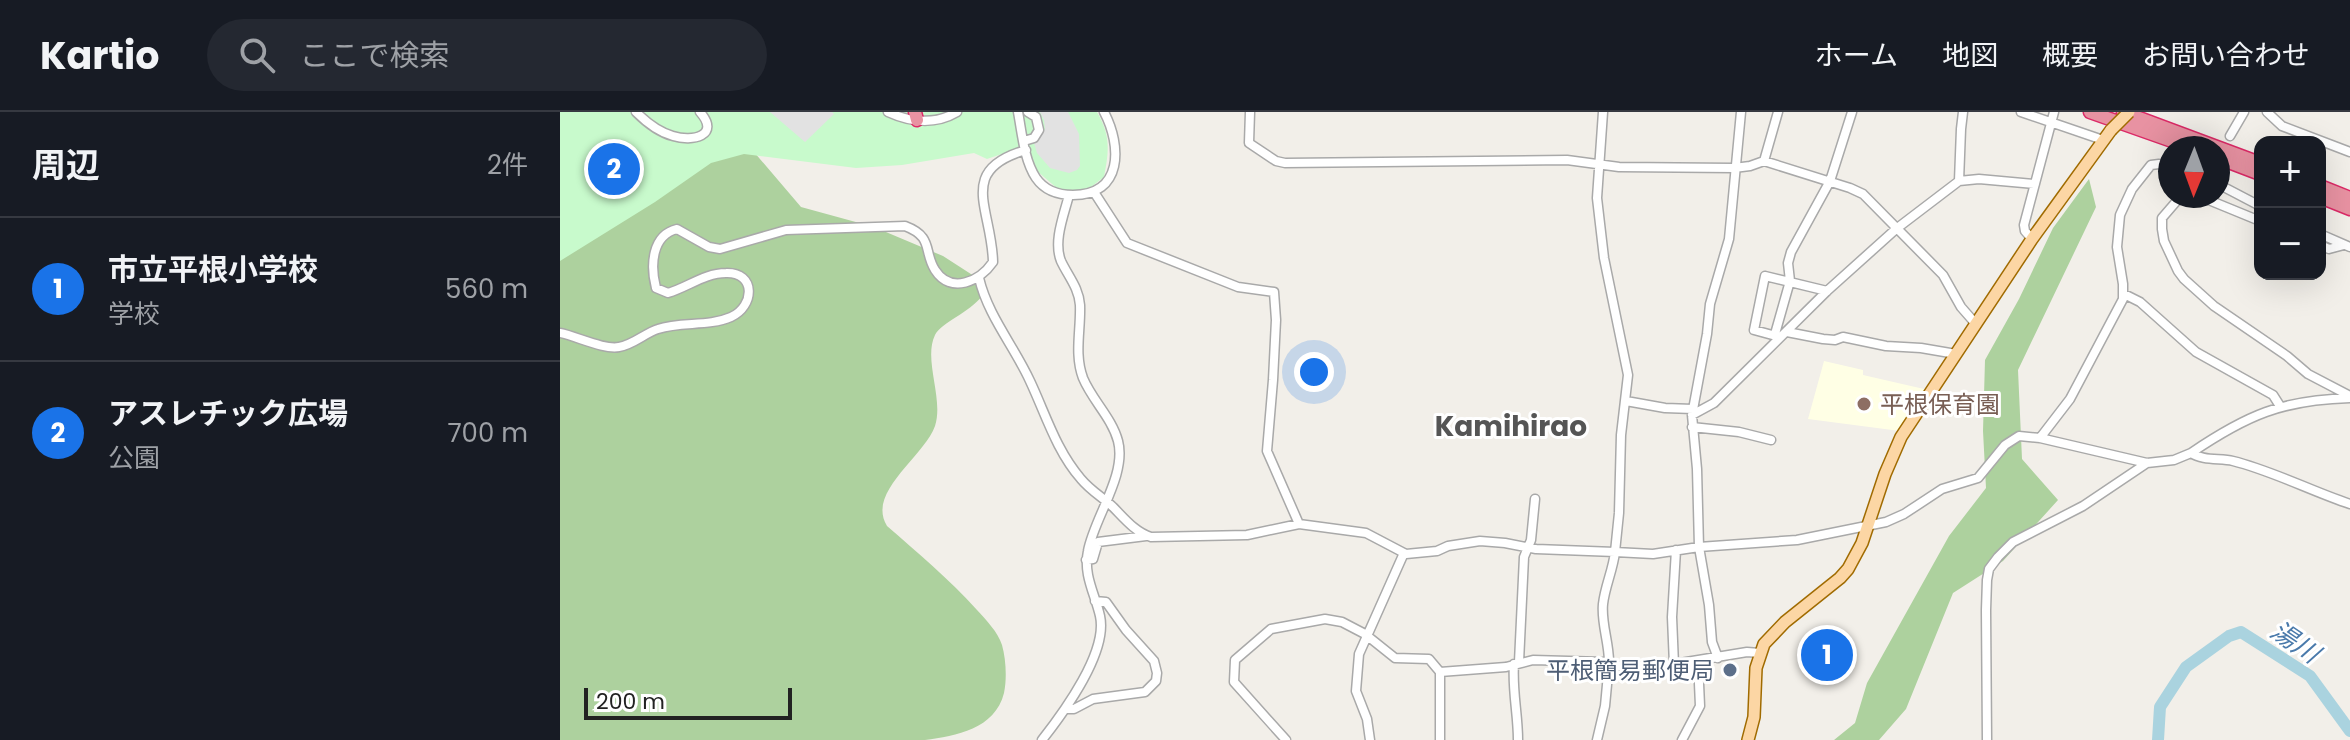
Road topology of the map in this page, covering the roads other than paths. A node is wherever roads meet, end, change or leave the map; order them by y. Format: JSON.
{"nodes":[{"id":1,"x":636,"y":112,"type":"edge"},
{"id":2,"x":700,"y":112,"type":"edge"},
{"id":3,"x":888,"y":112,"type":"edge"},
{"id":4,"x":957,"y":112,"type":"edge"},
{"id":5,"x":1018,"y":112,"type":"edge"},
{"id":6,"x":1028,"y":112,"type":"edge"},
{"id":7,"x":1104,"y":112,"type":"edge"},
{"id":8,"x":1250,"y":112,"type":"edge"},
{"id":9,"x":1603,"y":112,"type":"edge"},
{"id":10,"x":1741,"y":112,"type":"edge"},
{"id":11,"x":1778,"y":112,"type":"edge"},
{"id":12,"x":1852,"y":112,"type":"edge"},
{"id":13,"x":1963,"y":112,"type":"edge"},
{"id":14,"x":2021,"y":112,"type":"edge"},
{"id":15,"x":2090,"y":112,"type":"edge"},
{"id":16,"x":2126,"y":112,"type":"edge"},
{"id":17,"x":2244,"y":112,"type":"edge"},
{"id":18,"x":2267,"y":112,"type":"edge"},
{"id":19,"x":916,"y":116,"type":"edge"},
{"id":20,"x":2053,"y":117,"type":"edge"},
{"id":21,"x":2107,"y":135,"type":"junction"},
{"id":22,"x":2158,"y":136,"type":"edge"},
{"id":23,"x":2230,"y":136,"type":"dead end"},
{"id":24,"x":1025,"y":145,"type":"junction"},
{"id":25,"x":2350,"y":152,"type":"edge"},
{"id":26,"x":1764,"y":161,"type":"junction"},
{"id":27,"x":2254,"y":161,"type":"edge"},
{"id":28,"x":2230,"y":163,"type":"edge"},
{"id":29,"x":2158,"y":164,"type":"edge"},
{"id":30,"x":1598,"y":166,"type":"junction"},
{"id":31,"x":1734,"y":168,"type":"junction"},
{"id":32,"x":2254,"y":172,"type":"edge"},
{"id":33,"x":1830,"y":181,"type":"junction"},
{"id":34,"x":1959,"y":181,"type":"junction"},
{"id":35,"x":2035,"y":184,"type":"junction"},
{"id":36,"x":2326,"y":188,"type":"edge"},
{"id":37,"x":2230,"y":190,"type":"edge"},
{"id":38,"x":1094,"y":192,"type":"junction"},
{"id":39,"x":1069,"y":195,"type":"junction"},
{"id":40,"x":2350,"y":198,"type":"edge"},
{"id":41,"x":2326,"y":199,"type":"edge"},
{"id":42,"x":2254,"y":203,"type":"edge"},
{"id":43,"x":2171,"y":208,"type":"edge"},
{"id":44,"x":2228,"y":208,"type":"edge"},
{"id":45,"x":2350,"y":209,"type":"edge"},
{"id":46,"x":2254,"y":219,"type":"edge"},
{"id":47,"x":1896,"y":229,"type":"junction"},
{"id":48,"x":2326,"y":237,"type":"edge"},
{"id":49,"x":2032,"y":239,"type":"junction"},
{"id":50,"x":2348,"y":246,"type":"edge"},
{"id":51,"x":2326,"y":248,"type":"edge"},
{"id":52,"x":979,"y":278,"type":"junction"},
{"id":53,"x":1790,"y":281,"type":"junction"},
{"id":54,"x":1827,"y":291,"type":"junction"},
{"id":55,"x":2124,"y":294,"type":"junction"},
{"id":56,"x":1975,"y":323,"type":"junction"},
{"id":57,"x":1787,"y":332,"type":"junction"},
{"id":58,"x":560,"y":333,"type":"edge"},
{"id":59,"x":1777,"y":337,"type":"junction"},
{"id":60,"x":1956,"y":354,"type":"junction"},
{"id":61,"x":2350,"y":397,"type":"edge"},
{"id":62,"x":1626,"y":401,"type":"junction"},
{"id":63,"x":2280,"y":406,"type":"junction"},
{"id":64,"x":1692,"y":412,"type":"junction"},
{"id":65,"x":1692,"y":427,"type":"junction"},
{"id":66,"x":2040,"y":438,"type":"junction"},
{"id":67,"x":1771,"y":440,"type":"dead end"},
{"id":68,"x":2191,"y":453,"type":"junction"},
{"id":69,"x":2147,"y":463,"type":"junction"},
{"id":70,"x":1535,"y":499,"type":"dead end"},
{"id":71,"x":1106,"y":500,"type":"junction"},
{"id":72,"x":2350,"y":504,"type":"edge"},
{"id":73,"x":1299,"y":524,"type":"junction"},
{"id":74,"x":1867,"y":527,"type":"junction"},
{"id":75,"x":1147,"y":536,"type":"junction"},
{"id":76,"x":1528,"y":547,"type":"junction"},
{"id":77,"x":1699,"y":547,"type":"junction"},
{"id":78,"x":1676,"y":550,"type":"junction"},
{"id":79,"x":1615,"y":552,"type":"junction"},
{"id":80,"x":1404,"y":553,"type":"junction"},
{"id":81,"x":1086,"y":560,"type":"junction"},
{"id":82,"x":1095,"y":601,"type":"junction"},
{"id":83,"x":1367,"y":636,"type":"junction"},
{"id":84,"x":1760,"y":653,"type":"junction"},
{"id":85,"x":1718,"y":658,"type":"junction"},
{"id":86,"x":1698,"y":661,"type":"junction"},
{"id":87,"x":1516,"y":663,"type":"junction"},
{"id":88,"x":1611,"y":664,"type":"junction"},
{"id":89,"x":1674,"y":665,"type":"junction"},
{"id":90,"x":1440,"y":672,"type":"junction"},
{"id":91,"x":1065,"y":709,"type":"junction"},
{"id":92,"x":1042,"y":740,"type":"edge"},
{"id":93,"x":1286,"y":740,"type":"edge"},
{"id":94,"x":1370,"y":740,"type":"edge"},
{"id":95,"x":1440,"y":740,"type":"edge"},
{"id":96,"x":1518,"y":740,"type":"edge"},
{"id":97,"x":1597,"y":740,"type":"edge"},
{"id":98,"x":1682,"y":740,"type":"edge"},
{"id":99,"x":1748,"y":740,"type":"edge"},
{"id":100,"x":1987,"y":740,"type":"edge"}],
"edges":[{"from":1,"to":2,"type":"street"},
{"from":3,"to":19,"type":"street"},
{"from":4,"to":19,"type":"street"},
{"from":5,"to":24,"type":"street"},
{"from":6,"to":24,"type":"street"},
{"from":7,"to":38,"type":"street"},
{"from":8,"to":30,"type":"street"},
{"from":9,"to":30,"type":"street"},
{"from":10,"to":31,"type":"street"},
{"from":11,"to":26,"type":"street"},
{"from":12,"to":33,"type":"street"},
{"from":13,"to":34,"type":"street"},
{"from":14,"to":20,"type":"street"},
{"from":15,"to":22,"type":"highway"},
{"from":16,"to":21,"type":"main road","bridge":true},
{"from":16,"to":27,"type":"highway"},
{"from":17,"to":23,"type":"street"},
{"from":18,"to":25,"type":"street"},
{"from":20,"to":21,"type":"street"},
{"from":20,"to":35,"type":"street"},
{"from":21,"to":49,"type":"main road"},
{"from":24,"to":39,"type":"street"},
{"from":24,"to":52,"type":"street"},
{"from":26,"to":31,"type":"street"},
{"from":26,"to":33,"type":"street"},
{"from":28,"to":32,"type":"highway"},
{"from":29,"to":55,"type":"street"},
{"from":30,"to":31,"type":"street"},
{"from":30,"to":62,"type":"street"},
{"from":31,"to":64,"type":"street"},
{"from":33,"to":47,"type":"street"},
{"from":33,"to":53,"type":"street"},
{"from":34,"to":35,"type":"street"},
{"from":34,"to":47,"type":"street"},
{"from":35,"to":49,"type":"street"},
{"from":36,"to":40,"type":"highway"},
{"from":37,"to":42,"type":"street"},
{"from":38,"to":39,"type":"street"},
{"from":38,"to":73,"type":"street"},
{"from":39,"to":71,"type":"street"},
{"from":41,"to":45,"type":"highway"},
{"from":43,"to":61,"type":"street"},
{"from":44,"to":46,"type":"street"},
{"from":47,"to":54,"type":"street"},
{"from":47,"to":56,"type":"street"},
{"from":48,"to":50,"type":"street"},
{"from":49,"to":56,"type":"main road"},
{"from":50,"to":51,"type":"street"},
{"from":52,"to":58,"type":"street"},
{"from":52,"to":71,"type":"street"},
{"from":53,"to":54,"type":"street"},
{"from":53,"to":59,"type":"street"},
{"from":53,"to":59,"type":"street"},
{"from":54,"to":57,"type":"street"},
{"from":55,"to":63,"type":"street"},
{"from":55,"to":66,"type":"street"},
{"from":56,"to":60,"type":"main road"},
{"from":57,"to":59,"type":"street"},
{"from":57,"to":60,"type":"street"},
{"from":59,"to":64,"type":"street"},
{"from":60,"to":74,"type":"main road"},
{"from":61,"to":63,"type":"street"},
{"from":62,"to":64,"type":"street"},
{"from":62,"to":79,"type":"street"},
{"from":63,"to":68,"type":"street"},
{"from":64,"to":65,"type":"street"},
{"from":65,"to":67,"type":"street"},
{"from":65,"to":77,"type":"street"},
{"from":66,"to":69,"type":"street"},
{"from":66,"to":74,"type":"street"},
{"from":68,"to":69,"type":"street"},
{"from":68,"to":72,"type":"street"},
{"from":69,"to":100,"type":"street"},
{"from":70,"to":76,"type":"street"},
{"from":71,"to":75,"type":"street"},
{"from":71,"to":81,"type":"street"},
{"from":73,"to":75,"type":"street"},
{"from":73,"to":80,"type":"street"},
{"from":74,"to":77,"type":"street"},
{"from":74,"to":84,"type":"main road"},
{"from":75,"to":81,"type":"street"},
{"from":76,"to":79,"type":"street"},
{"from":76,"to":80,"type":"street"},
{"from":76,"to":87,"type":"street"},
{"from":77,"to":78,"type":"street"},
{"from":77,"to":85,"type":"street"},
{"from":78,"to":79,"type":"street"},
{"from":78,"to":89,"type":"street"},
{"from":79,"to":88,"type":"street"},
{"from":80,"to":83,"type":"street"},
{"from":81,"to":82,"type":"street"},
{"from":82,"to":91,"type":"street"},
{"from":82,"to":91,"type":"street"},
{"from":83,"to":90,"type":"street"},
{"from":83,"to":93,"type":"street"},
{"from":83,"to":94,"type":"street"},
{"from":84,"to":85,"type":"street"},
{"from":84,"to":99,"type":"main road"},
{"from":85,"to":86,"type":"street"},
{"from":86,"to":89,"type":"street"},
{"from":86,"to":98,"type":"street"},
{"from":87,"to":88,"type":"street"},
{"from":87,"to":90,"type":"street"},
{"from":87,"to":96,"type":"street"},
{"from":88,"to":89,"type":"street"},
{"from":88,"to":97,"type":"street"},
{"from":90,"to":95,"type":"street"},
{"from":91,"to":92,"type":"street"}]}
